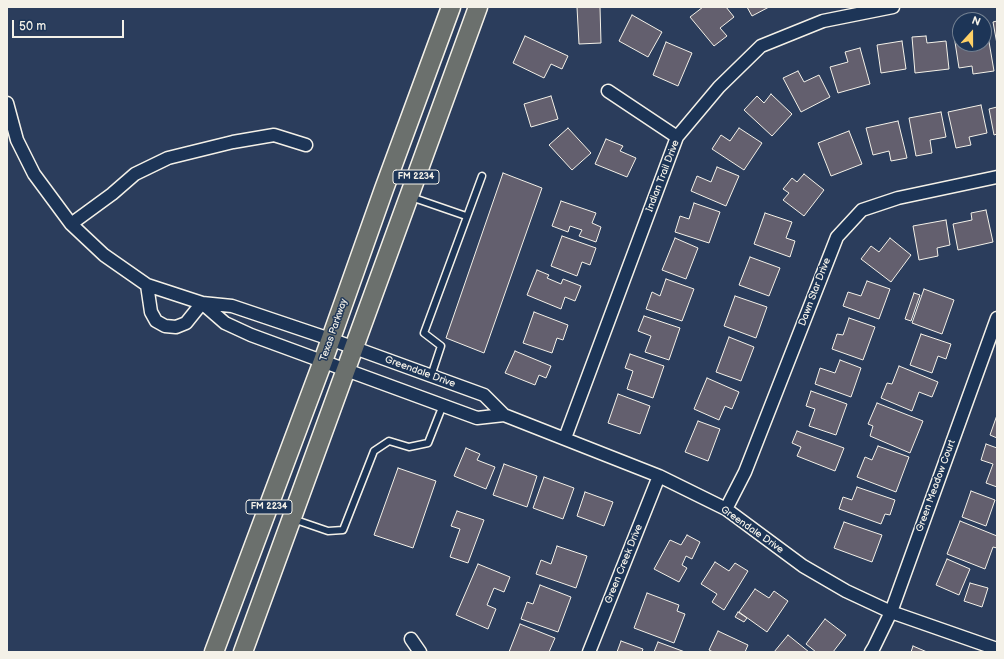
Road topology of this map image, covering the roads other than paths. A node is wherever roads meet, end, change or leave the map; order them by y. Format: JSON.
{"nodes":[{"id":1,"x":451,"y":7,"type":"edge"},
{"id":2,"x":478,"y":7,"type":"edge"},
{"id":3,"x":893,"y":7,"type":"edge"},
{"id":4,"x":608,"y":91,"type":"dead end"},
{"id":5,"x":7,"y":103,"type":"edge"},
{"id":6,"x":678,"y":137,"type":"junction"},
{"id":7,"x":306,"y":145,"type":"dead end"},
{"id":8,"x":482,"y":176,"type":"dead end"},
{"id":9,"x":997,"y":177,"type":"edge"},
{"id":10,"x":409,"y":196,"type":"junction"},
{"id":11,"x":466,"y":216,"type":"junction"},
{"id":12,"x":71,"y":224,"type":"junction"},
{"id":13,"x":147,"y":285,"type":"junction"},
{"id":14,"x":202,"y":303,"type":"junction"},
{"id":15,"x":996,"y":318,"type":"edge"},
{"id":16,"x":330,"y":339,"type":"junction"},
{"id":17,"x":353,"y":347,"type":"junction"},
{"id":18,"x":323,"y":361,"type":"junction"},
{"id":19,"x":345,"y":369,"type":"junction"},
{"id":20,"x":431,"y":376,"type":"junction"},
{"id":21,"x":443,"y":405,"type":"junction"},
{"id":22,"x":504,"y":415,"type":"junction"},
{"id":23,"x":565,"y":438,"type":"junction"},
{"id":24,"x":659,"y":476,"type":"junction"},
{"id":25,"x":726,"y":509,"type":"junction"},
{"id":26,"x":291,"y":519,"type":"junction"},
{"id":27,"x":891,"y":612,"type":"junction"},
{"id":28,"x":411,"y":639,"type":"dead end"},
{"id":29,"x":997,"y":649,"type":"edge"},
{"id":30,"x":214,"y":652,"type":"edge"},
{"id":31,"x":243,"y":652,"type":"edge"},
{"id":32,"x":420,"y":652,"type":"edge"},
{"id":33,"x":590,"y":652,"type":"edge"},
{"id":34,"x":871,"y":652,"type":"edge"}],
"edges":[{"from":1,"to":16,"type":"main road","name":"Texas Parkway","number":"FM 2234"},
{"from":2,"to":10,"type":"main road","number":"FM 2234"},
{"from":3,"to":6,"type":"street","name":"Indian Trail Drive"},
{"from":4,"to":6,"type":"street"},
{"from":5,"to":12,"type":"street"},
{"from":6,"to":23,"type":"street","name":"Indian Trail Drive"},
{"from":7,"to":12,"type":"street"},
{"from":8,"to":11,"type":"lane"},
{"from":9,"to":25,"type":"street","name":"Dawn Star Drive"},
{"from":10,"to":11,"type":"lane"},
{"from":10,"to":17,"type":"main road","number":"FM 2234"},
{"from":11,"to":20,"type":"lane"},
{"from":12,"to":13,"type":"street"},
{"from":13,"to":14,"type":"street"},
{"from":13,"to":14,"type":"street"},
{"from":14,"to":16,"type":"street","name":"Greendale Drive"},
{"from":14,"to":18,"type":"street","name":"Greendale Drive"},
{"from":15,"to":27,"type":"street","name":"Green Meadow Court"},
{"from":16,"to":17,"type":"street","name":"Greendale Drive"},
{"from":16,"to":18,"type":"main road","name":"Texas Parkway","number":"FM 2234"},
{"from":17,"to":19,"type":"main road","number":"FM 2234"},
{"from":17,"to":20,"type":"street","name":"Greendale Drive"},
{"from":18,"to":19,"type":"street","name":"Greendale Drive"},
{"from":18,"to":30,"type":"main road","name":"Texas Parkway","number":"FM 2234"},
{"from":19,"to":21,"type":"street","name":"Greendale Drive"},
{"from":19,"to":26,"type":"main road","number":"FM 2234"},
{"from":20,"to":22,"type":"street","name":"Greendale Drive"},
{"from":21,"to":22,"type":"street","name":"Greendale Drive"},
{"from":21,"to":26,"type":"lane"},
{"from":22,"to":23,"type":"street","name":"Greendale Drive"},
{"from":23,"to":24,"type":"street","name":"Greendale Drive"},
{"from":24,"to":25,"type":"street","name":"Greendale Drive"},
{"from":24,"to":33,"type":"street","name":"Green Creek Drive"},
{"from":25,"to":27,"type":"street","name":"Greendale Drive"},
{"from":26,"to":31,"type":"main road","number":"FM 2234"},
{"from":27,"to":29,"type":"street","name":"Greendale Drive"},
{"from":27,"to":34,"type":"street","name":"Green Meadow Court"},
{"from":28,"to":32,"type":"street"}]}
